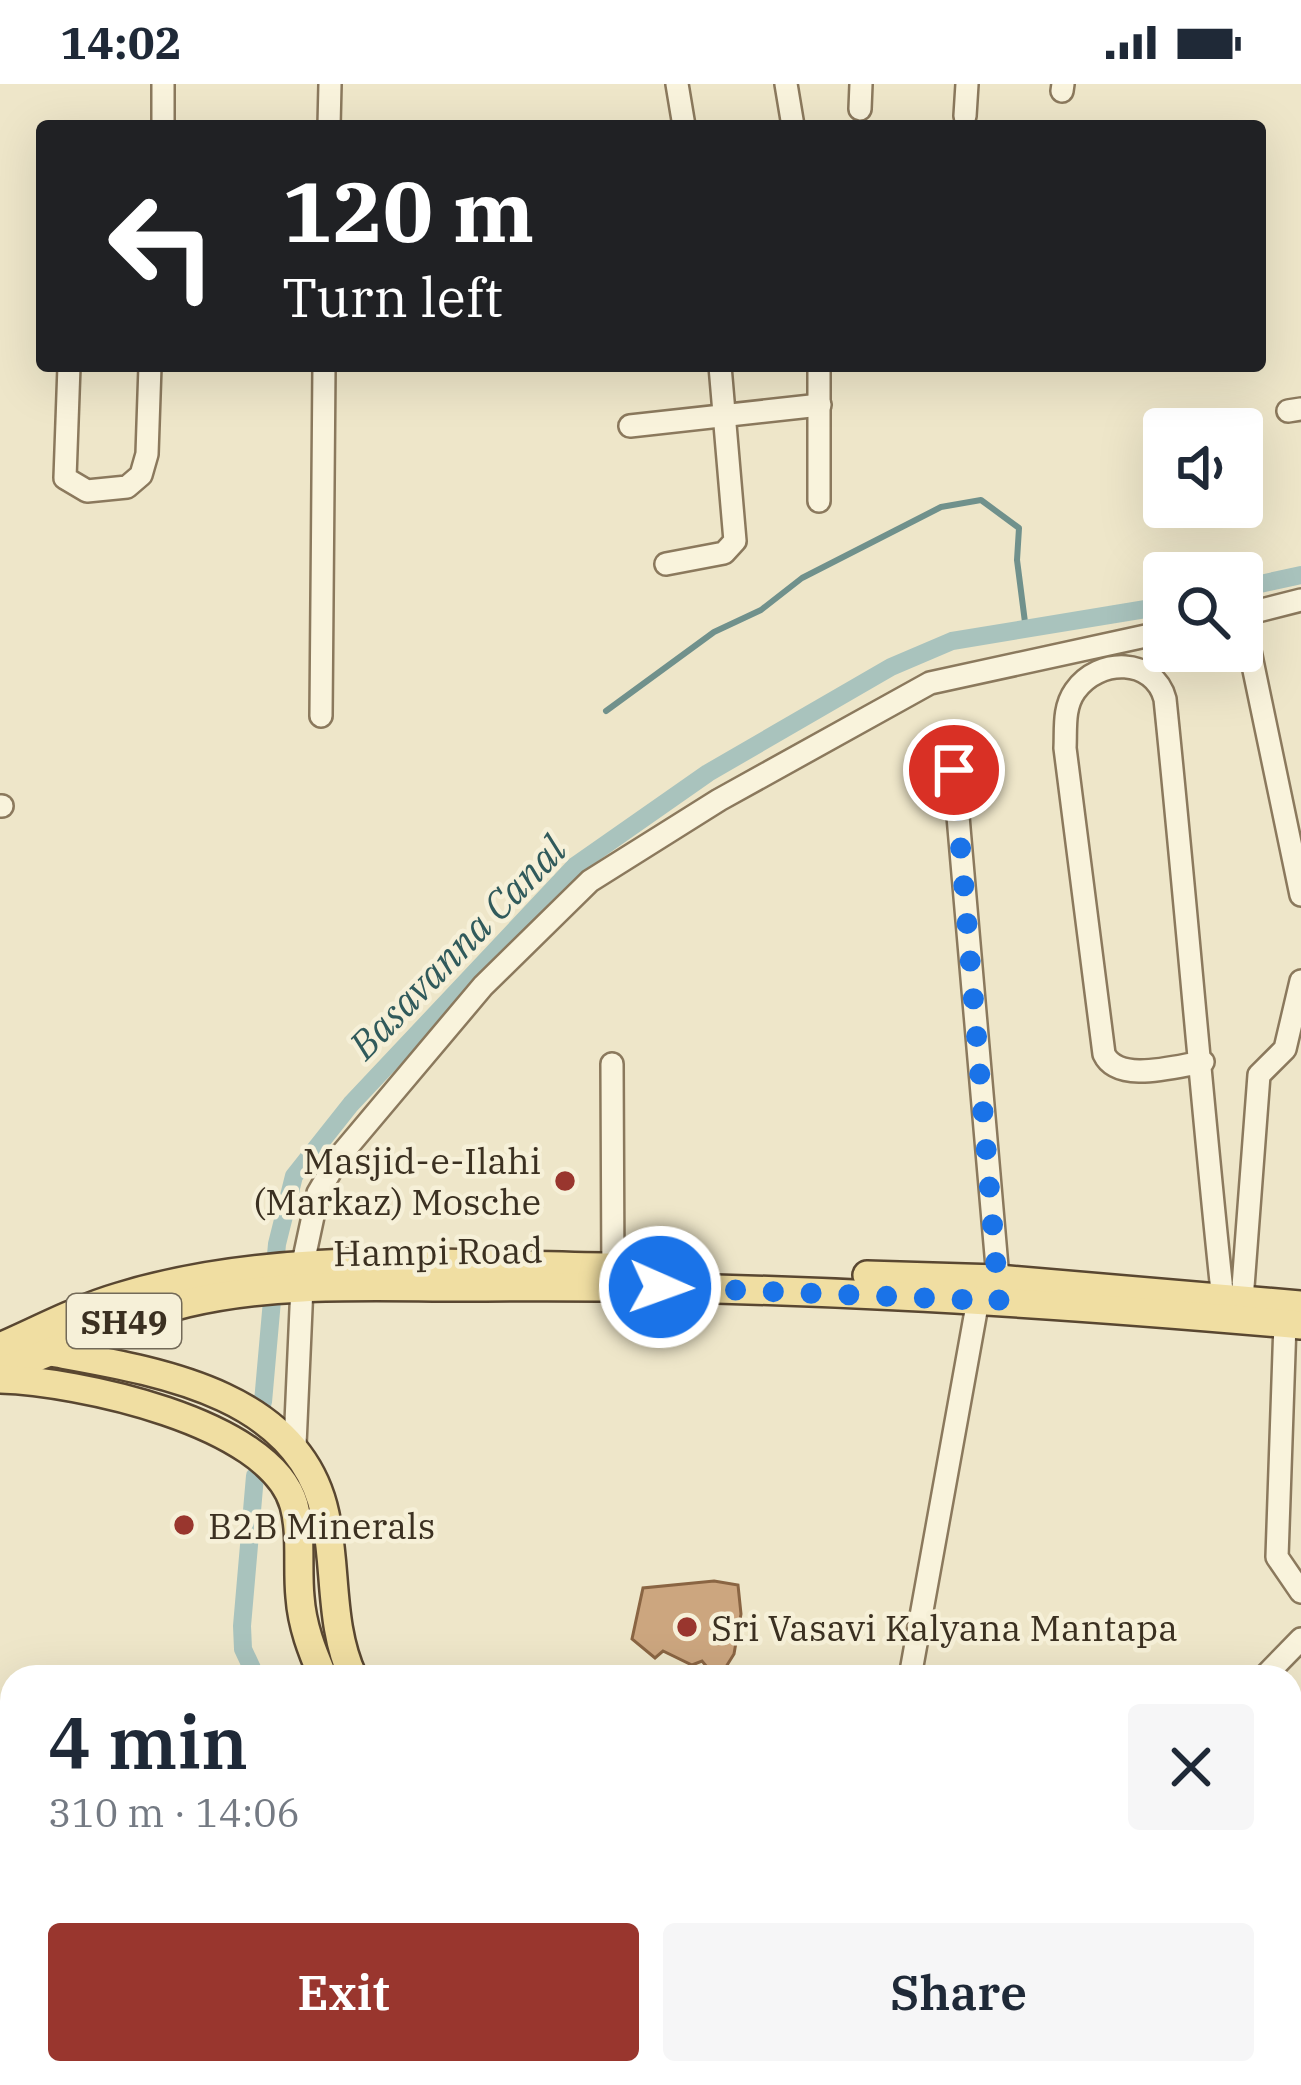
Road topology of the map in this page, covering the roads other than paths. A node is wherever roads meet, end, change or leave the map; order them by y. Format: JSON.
{"nodes":[{"id":1,"x":163,"y":84,"type":"edge"},
{"id":2,"x":330,"y":84,"type":"edge"},
{"id":3,"x":677,"y":84,"type":"edge"},
{"id":4,"x":786,"y":84,"type":"edge"},
{"id":5,"x":861,"y":84,"type":"edge"},
{"id":6,"x":967,"y":84,"type":"edge"},
{"id":7,"x":860,"y":109,"type":"dead end"},
{"id":8,"x":965,"y":116,"type":"dead end"},
{"id":9,"x":163,"y":120,"type":"edge"},
{"id":10,"x":329,"y":120,"type":"edge"},
{"id":11,"x":683,"y":120,"type":"edge"},
{"id":12,"x":792,"y":120,"type":"edge"},
{"id":13,"x":69,"y":372,"type":"edge"},
{"id":14,"x":150,"y":372,"type":"edge"},
{"id":15,"x":324,"y":372,"type":"edge"},
{"id":16,"x":721,"y":372,"type":"edge"},
{"id":17,"x":819,"y":372,"type":"edge"},
{"id":18,"x":820,"y":404,"type":"junction"},
{"id":19,"x":726,"y":418,"type":"junction"},
{"id":20,"x":630,"y":426,"type":"dead end"},
{"id":21,"x":819,"y":501,"type":"dead end"},
{"id":22,"x":666,"y":564,"type":"dead end"},
{"id":23,"x":1301,"y":600,"type":"edge"},
{"id":24,"x":1263,"y":610,"type":"edge"},
{"id":25,"x":1143,"y":636,"type":"edge"},
{"id":26,"x":1255,"y":672,"type":"edge"},
{"id":27,"x":321,"y":716,"type":"dead end"},
{"id":28,"x":954,"y":770,"type":"dead end"},
{"id":29,"x":1296,"y":830,"type":"edge"},
{"id":30,"x":1301,"y":895,"type":"edge"},
{"id":31,"x":1301,"y":981,"type":"edge"},
{"id":32,"x":1203,"y":1063,"type":"junction"},
{"id":33,"x":611,"y":1064,"type":"dead end"},
{"id":34,"x":298,"y":1276,"type":"junction"},
{"id":35,"x":613,"y":1276,"type":"junction"},
{"id":36,"x":255,"y":1280,"type":"junction"},
{"id":37,"x":992,"y":1294,"type":"junction"},
{"id":38,"x":1230,"y":1305,"type":"junction"},
{"id":39,"x":1296,"y":1318,"type":"edge"},
{"id":40,"x":0,"y":1347,"type":"edge"},
{"id":41,"x":51,"y":1352,"type":"junction"},
{"id":42,"x":0,"y":1375,"type":"edge"},
{"id":43,"x":295,"y":1445,"type":"junction"},
{"id":44,"x":1301,"y":1592,"type":"edge"},
{"id":45,"x":1301,"y":1639,"type":"edge"},
{"id":46,"x":319,"y":1665,"type":"edge"},
{"id":47,"x":349,"y":1665,"type":"edge"},
{"id":48,"x":913,"y":1665,"type":"edge"},
{"id":49,"x":1276,"y":1665,"type":"edge"}],
"edges":[{"from":1,"to":9,"type":"street"},
{"from":2,"to":10,"type":"street"},
{"from":3,"to":11,"type":"street"},
{"from":4,"to":12,"type":"street"},
{"from":5,"to":7,"type":"street"},
{"from":6,"to":8,"type":"street"},
{"from":13,"to":14,"type":"street"},
{"from":15,"to":27,"type":"street"},
{"from":16,"to":19,"type":"street"},
{"from":17,"to":18,"type":"street"},
{"from":18,"to":19,"type":"street"},
{"from":18,"to":21,"type":"street"},
{"from":19,"to":20,"type":"street"},
{"from":19,"to":22,"type":"street"},
{"from":23,"to":24,"type":"street"},
{"from":25,"to":34,"type":"street"},
{"from":26,"to":29,"type":"street"},
{"from":28,"to":37,"type":"street"},
{"from":29,"to":30,"type":"street"},
{"from":31,"to":38,"type":"street"},
{"from":32,"to":32,"type":"street"},
{"from":32,"to":38,"type":"street"},
{"from":33,"to":35,"type":"street"},
{"from":34,"to":35,"type":"main road","name":"Hampi Road","number":"SH49"},
{"from":34,"to":36,"type":"main road","number":"SH49"},
{"from":34,"to":43,"type":"street"},
{"from":35,"to":37,"type":"main road","name":"Hampi Road","number":"SH49"},
{"from":36,"to":40,"type":"main road","number":"SH49"},
{"from":36,"to":41,"type":"main road","number":"SH49"},
{"from":37,"to":38,"type":"main road","name":"Hampi Road","number":"SH49"},
{"from":37,"to":48,"type":"street"},
{"from":38,"to":39,"type":"main road","name":"Hampi Road","number":"SH49"},
{"from":39,"to":44,"type":"street"},
{"from":41,"to":42,"type":"main road","number":"SH49"},
{"from":41,"to":43,"type":"main road"},
{"from":42,"to":46,"type":"main road"},
{"from":43,"to":47,"type":"main road"},
{"from":45,"to":49,"type":"street"}]}
